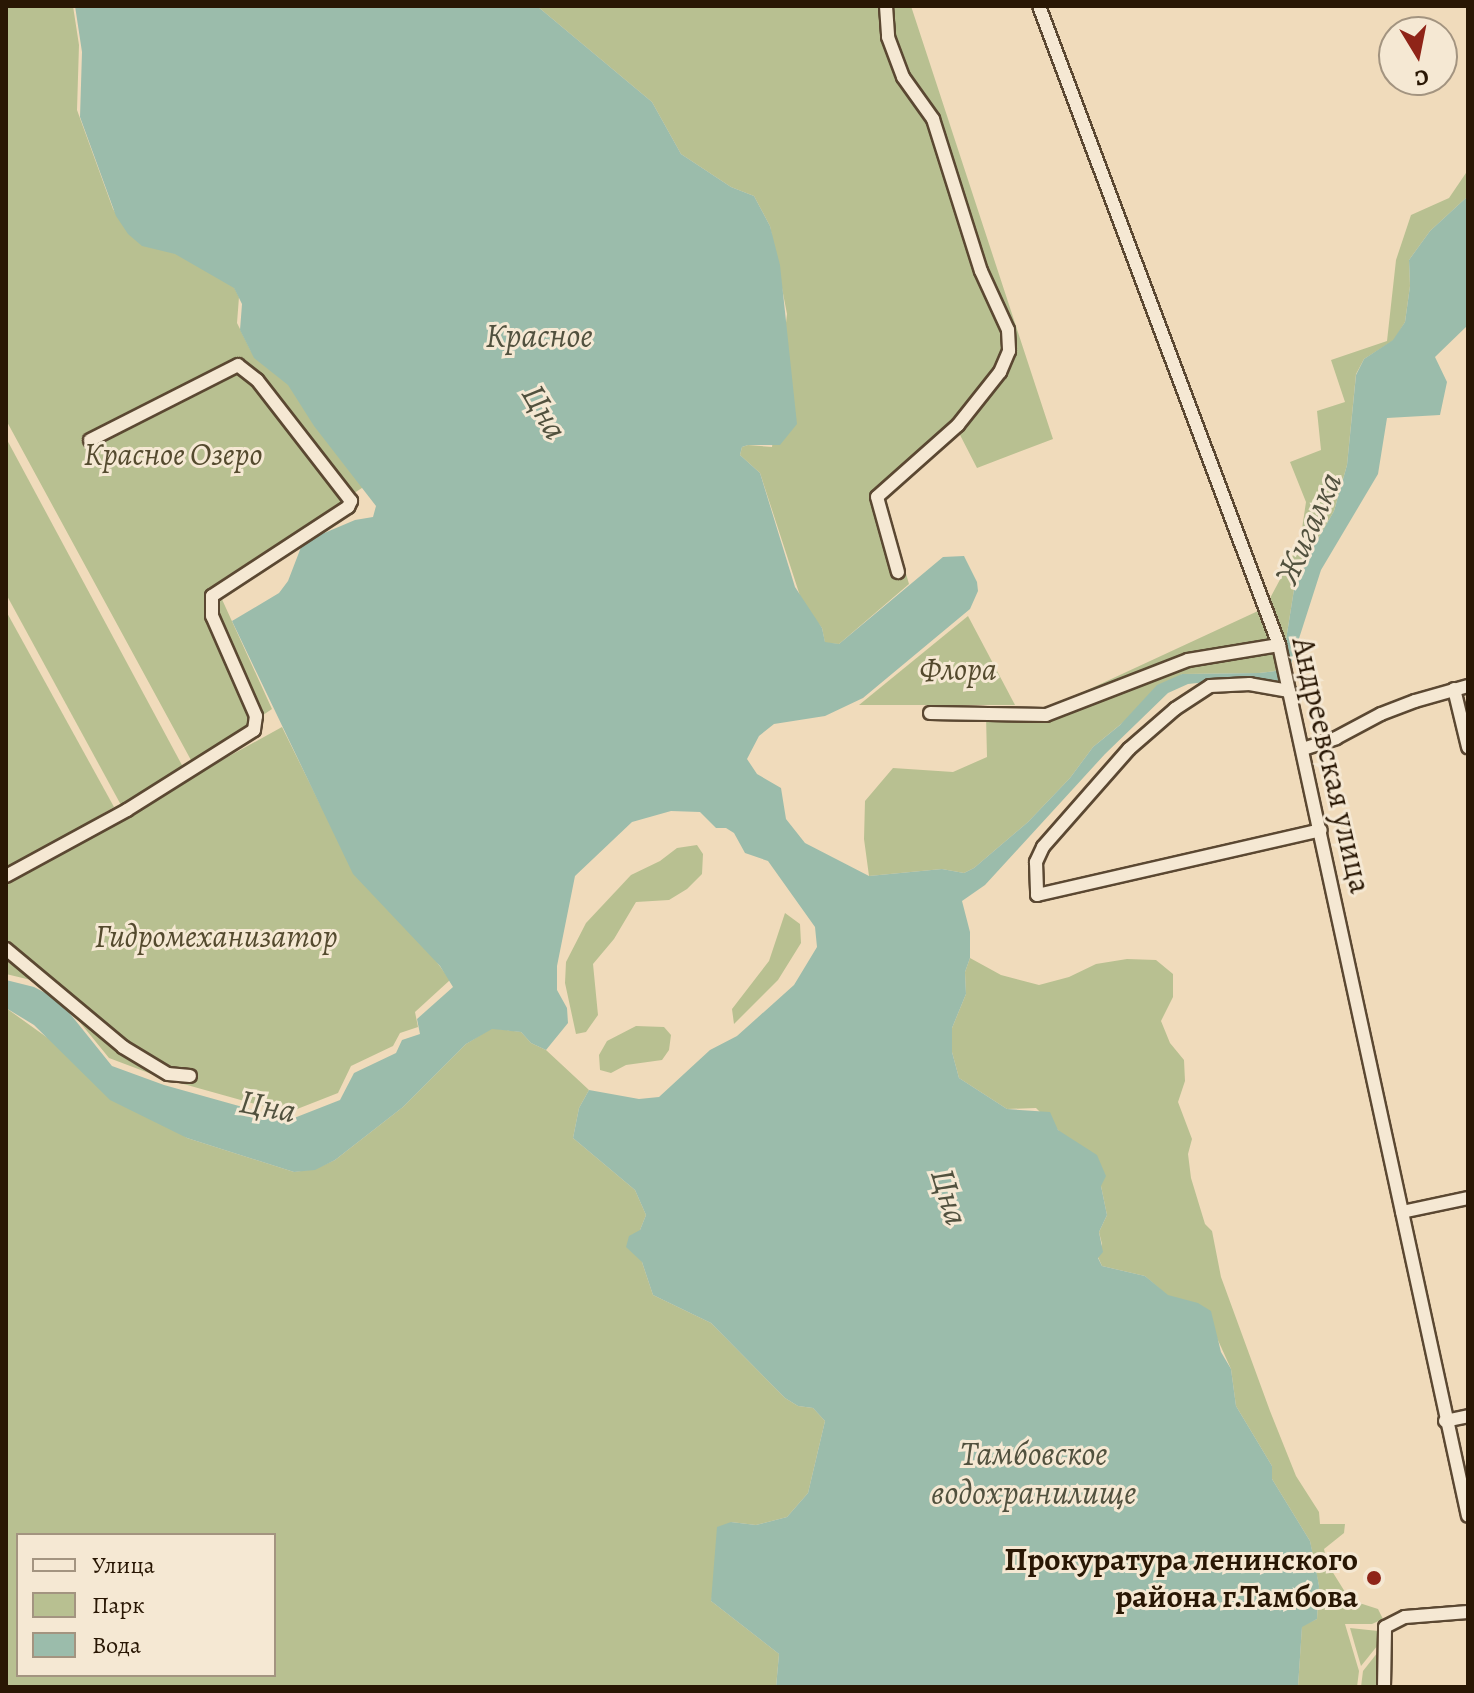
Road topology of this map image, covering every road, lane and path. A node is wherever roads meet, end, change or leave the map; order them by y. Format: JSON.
{"nodes":[{"id":1,"x":886,"y":6,"type":"edge"},
{"id":2,"x":1039,"y":6,"type":"edge"},
{"id":3,"x":90,"y":440,"type":"dead end"},
{"id":4,"x":898,"y":572,"type":"dead end"},
{"id":5,"x":1280,"y":652,"type":"junction"},
{"id":6,"x":1288,"y":686,"type":"junction"},
{"id":7,"x":1468,"y":686,"type":"edge"},
{"id":8,"x":1454,"y":689,"type":"junction"},
{"id":9,"x":930,"y":713,"type":"dead end"},
{"id":10,"x":1468,"y":747,"type":"edge"},
{"id":11,"x":1303,"y":749,"type":"junction"},
{"id":12,"x":1321,"y":830,"type":"junction"},
{"id":13,"x":6,"y":876,"type":"edge"},
{"id":14,"x":6,"y":949,"type":"edge"},
{"id":15,"x":190,"y":1076,"type":"dead end"},
{"id":16,"x":1468,"y":1198,"type":"edge"},
{"id":17,"x":1402,"y":1212,"type":"junction"},
{"id":18,"x":1468,"y":1416,"type":"edge"},
{"id":19,"x":1445,"y":1421,"type":"junction"},
{"id":20,"x":1468,"y":1516,"type":"edge"},
{"id":21,"x":1468,"y":1612,"type":"edge"},
{"id":22,"x":1384,"y":1687,"type":"edge"}],
"edges":[{"from":1,"to":4,"type":"street"},
{"from":2,"to":5,"type":"street","name":"Андреевская улица"},
{"from":3,"to":13,"type":"street"},
{"from":5,"to":6,"type":"street","name":"Андреевская улица"},
{"from":5,"to":9,"type":"street"},
{"from":6,"to":11,"type":"street","name":"Андреевская улица"},
{"from":6,"to":12,"type":"street"},
{"from":7,"to":8,"type":"street"},
{"from":8,"to":10,"type":"street"},
{"from":8,"to":11,"type":"street"},
{"from":11,"to":12,"type":"street","name":"Андреевская улица"},
{"from":12,"to":17,"type":"street","name":"Андреевская улица"},
{"from":14,"to":15,"type":"street"},
{"from":16,"to":17,"type":"street"},
{"from":17,"to":19,"type":"street","name":"Андреевская улица"},
{"from":18,"to":19,"type":"street"},
{"from":19,"to":20,"type":"street","name":"Андреевская улица"},
{"from":21,"to":22,"type":"street"}]}
